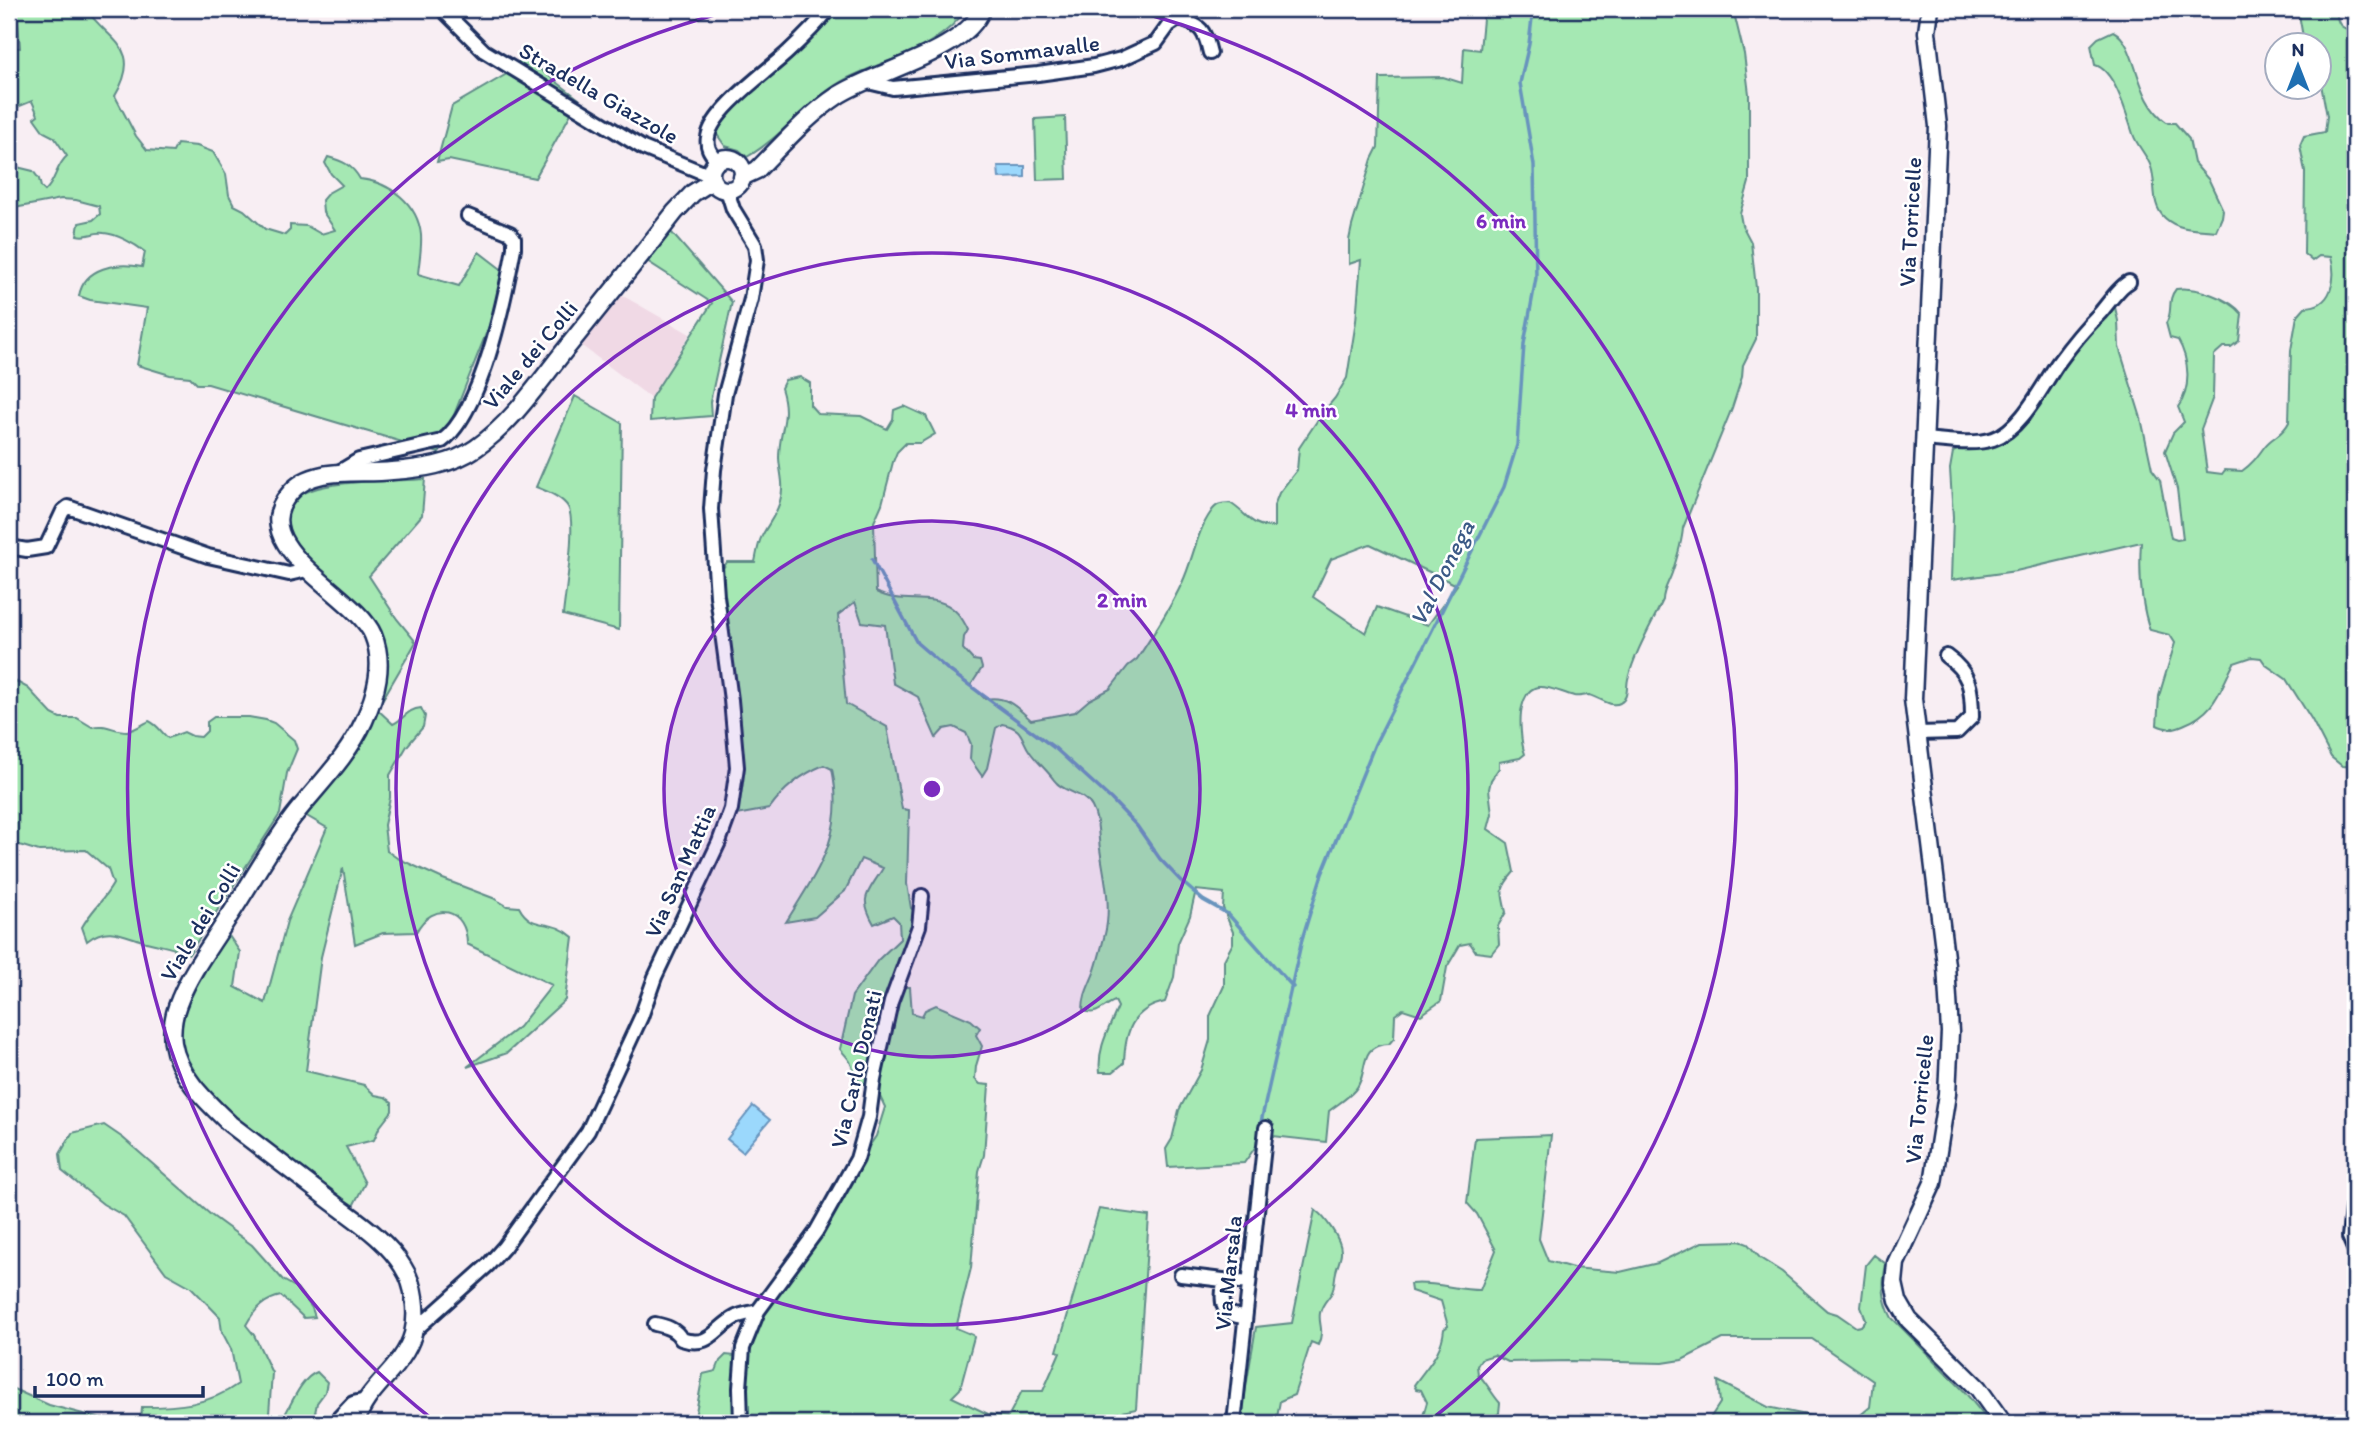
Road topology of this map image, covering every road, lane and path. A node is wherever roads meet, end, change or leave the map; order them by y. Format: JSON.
{"nodes":[{"id":1,"x":442,"y":9,"type":"edge"},
{"id":2,"x":829,"y":9,"type":"edge"},
{"id":3,"x":982,"y":9,"type":"edge"},
{"id":4,"x":1930,"y":9,"type":"edge"},
{"id":5,"x":1210,"y":53,"type":"dead end"},
{"id":6,"x":868,"y":82,"type":"junction"},
{"id":7,"x":713,"y":173,"type":"junction"},
{"id":8,"x":742,"y":177,"type":"junction"},
{"id":9,"x":727,"y":190,"type":"junction"},
{"id":10,"x":468,"y":216,"type":"dead end"},
{"id":11,"x":2129,"y":282,"type":"dead end"},
{"id":12,"x":1923,"y":439,"type":"junction"},
{"id":13,"x":336,"y":474,"type":"junction"},
{"id":14,"x":9,"y":547,"type":"edge"},
{"id":15,"x":307,"y":570,"type":"junction"},
{"id":16,"x":1946,"y":656,"type":"dead end"},
{"id":17,"x":1917,"y":733,"type":"junction"},
{"id":18,"x":922,"y":896,"type":"dead end"},
{"id":19,"x":1266,"y":1128,"type":"dead end"},
{"id":20,"x":2352,"y":1208,"type":"dead end"},
{"id":21,"x":2355,"y":1251,"type":"edge"},
{"id":22,"x":1181,"y":1275,"type":"dead end"},
{"id":23,"x":1224,"y":1280,"type":"junction"},
{"id":24,"x":1248,"y":1283,"type":"junction"},
{"id":25,"x":758,"y":1311,"type":"junction"},
{"id":26,"x":1245,"y":1317,"type":"junction"},
{"id":27,"x":655,"y":1324,"type":"dead end"},
{"id":28,"x":413,"y":1332,"type":"junction"},
{"id":29,"x":366,"y":1400,"type":"junction"},
{"id":30,"x":334,"y":1423,"type":"edge"},
{"id":31,"x":356,"y":1423,"type":"edge"},
{"id":32,"x":741,"y":1423,"type":"edge"},
{"id":33,"x":1234,"y":1423,"type":"edge"},
{"id":34,"x":2003,"y":1423,"type":"edge"}],
"edges":[{"from":1,"to":7,"type":"street","name":"Stradella Giazzole"},
{"from":2,"to":7,"type":"street"},
{"from":3,"to":6,"type":"street"},
{"from":4,"to":12,"type":"street","name":"Via Torricelle"},
{"from":5,"to":6,"type":"street","name":"Via Sommavalle"},
{"from":6,"to":8,"type":"street"},
{"from":7,"to":8,"type":"street"},
{"from":7,"to":9,"type":"street"},
{"from":7,"to":13,"type":"street","name":"Viale dei Colli"},
{"from":8,"to":9,"type":"street"},
{"from":9,"to":28,"type":"street","name":"Via San Mattia"},
{"from":10,"to":13,"type":"street","name":"Viale dei Colli"},
{"from":11,"to":12,"type":"street"},
{"from":12,"to":17,"type":"street","name":"Via Torricelle"},
{"from":13,"to":15,"type":"street","name":"Viale dei Colli"},
{"from":14,"to":15,"type":"street"},
{"from":15,"to":28,"type":"street","name":"Viale dei Colli"},
{"from":16,"to":17,"type":"street"},
{"from":17,"to":34,"type":"street","name":"Via Torricelle"},
{"from":18,"to":25,"type":"street","name":"Via Carlo Donati"},
{"from":19,"to":24,"type":"street","name":"Via Marsala"},
{"from":20,"to":21,"type":"street"},
{"from":22,"to":23,"type":"street"},
{"from":23,"to":24,"type":"street"},
{"from":23,"to":26,"type":"street"},
{"from":24,"to":26,"type":"street","name":"Via Marsala"},
{"from":25,"to":27,"type":"street"},
{"from":25,"to":32,"type":"street","name":"Via Carlo Donati"},
{"from":26,"to":33,"type":"street","name":"Via Marsala"},
{"from":28,"to":29,"type":"street","name":"Viale dei Colli"},
{"from":29,"to":30,"type":"street"},
{"from":29,"to":31,"type":"street","name":"Viale dei Colli"}]}
